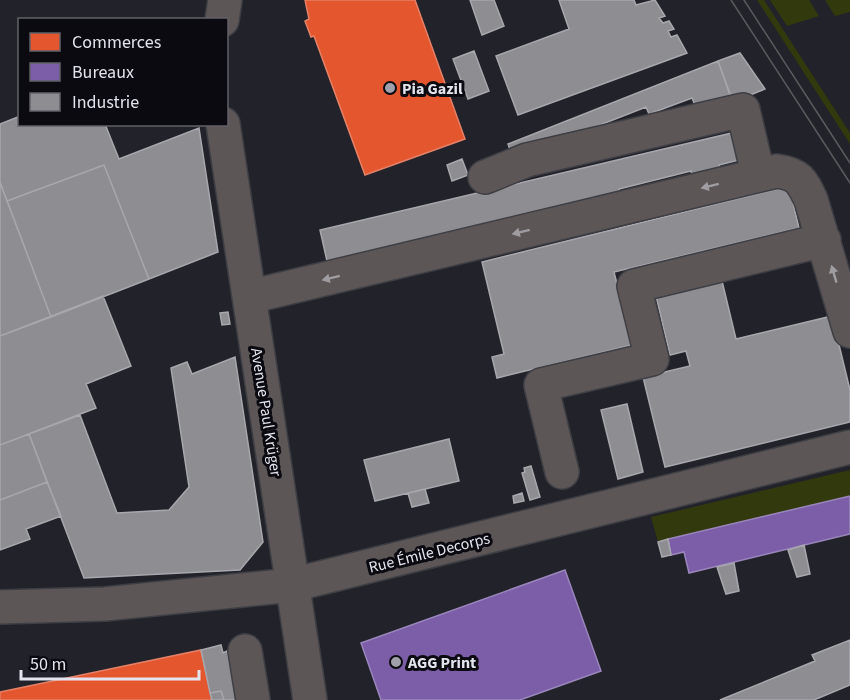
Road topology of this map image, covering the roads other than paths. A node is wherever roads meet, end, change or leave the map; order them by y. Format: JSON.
{"nodes":[{"id":1,"x":225,"y":0,"type":"edge"},
{"id":2,"x":222,"y":18,"type":"edge"},
{"id":3,"x":235,"y":140,"type":"edge"},
{"id":4,"x":758,"y":174,"type":"junction"},
{"id":5,"x":485,"y":177,"type":"dead end"},
{"id":6,"x":824,"y":240,"type":"junction"},
{"id":7,"x":249,"y":297,"type":"junction"},
{"id":8,"x":850,"y":331,"type":"edge"},
{"id":9,"x":850,"y":447,"type":"edge"},
{"id":10,"x":562,"y":472,"type":"dead end"},
{"id":11,"x":292,"y":585,"type":"junction"},
{"id":12,"x":0,"y":607,"type":"edge"},
{"id":13,"x":245,"y":651,"type":"dead end"},
{"id":14,"x":253,"y":700,"type":"edge"},
{"id":15,"x":310,"y":700,"type":"edge"}],
"edges":[{"from":1,"to":2,"type":"street"},
{"from":3,"to":7,"type":"street","name":"Avenue Paul Krüger"},
{"from":4,"to":5,"type":"street"},
{"from":4,"to":6,"type":"street"},
{"from":4,"to":7,"type":"street","one_way":true},
{"from":8,"to":6,"type":"street","one_way":true},
{"from":6,"to":10,"type":"street"},
{"from":7,"to":11,"type":"street","name":"Avenue Paul Krüger"},
{"from":9,"to":11,"type":"street","name":"Rue Émile Decorps"},
{"from":11,"to":12,"type":"street","name":"Rue Émile Decorps"},
{"from":11,"to":15,"type":"street","name":"Avenue Paul Krüger"},
{"from":13,"to":14,"type":"street"}]}
